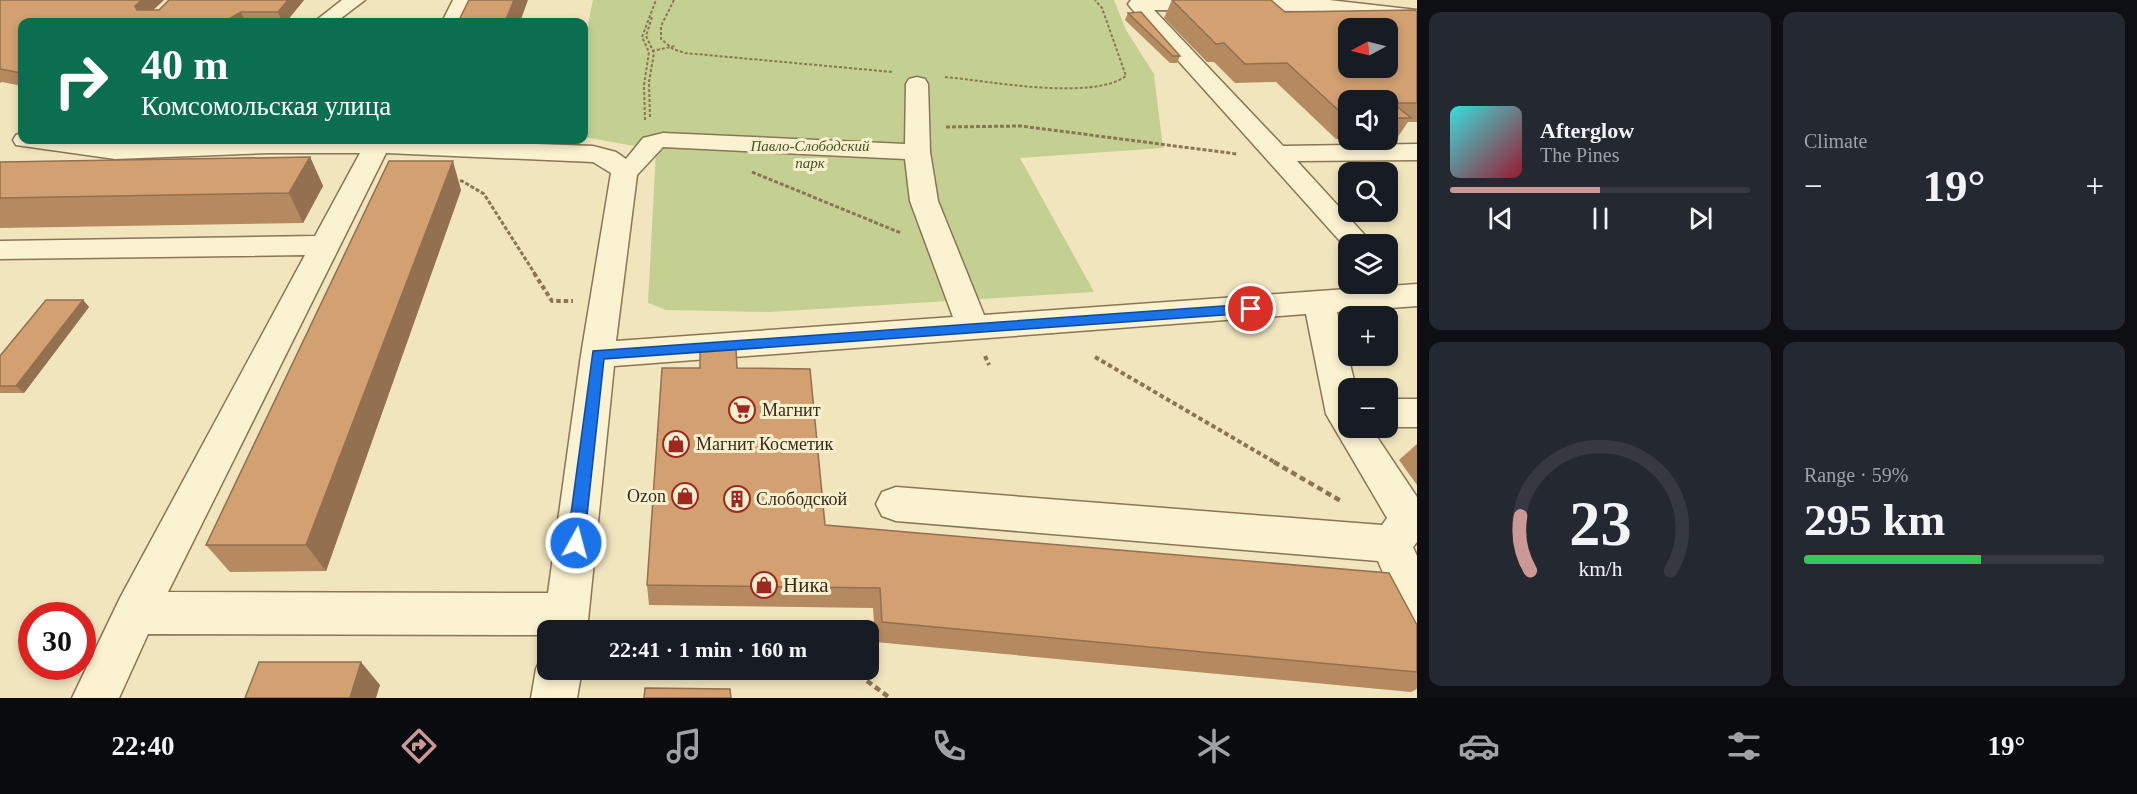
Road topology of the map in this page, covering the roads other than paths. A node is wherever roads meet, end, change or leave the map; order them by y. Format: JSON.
{"nodes":[{"id":1,"x":356,"y":0,"type":"edge"},
{"id":2,"x":463,"y":0,"type":"edge"},
{"id":3,"x":1417,"y":16,"type":"edge"},
{"id":4,"x":330,"y":18,"type":"edge"},
{"id":5,"x":454,"y":18,"type":"edge"},
{"id":6,"x":918,"y":84,"type":"dead end"},
{"id":7,"x":0,"y":135,"type":"edge"},
{"id":8,"x":18,"y":138,"type":"edge"},
{"id":9,"x":917,"y":140,"type":"junction"},
{"id":10,"x":55,"y":144,"type":"edge"},
{"id":11,"x":184,"y":144,"type":"edge"},
{"id":12,"x":386,"y":144,"type":"edge"},
{"id":13,"x":406,"y":144,"type":"edge"},
{"id":14,"x":1417,"y":152,"type":"edge"},
{"id":15,"x":1280,"y":159,"type":"junction"},
{"id":16,"x":624,"y":173,"type":"junction"},
{"id":17,"x":1350,"y":234,"type":"edge"},
{"id":18,"x":325,"y":245,"type":"junction"},
{"id":19,"x":0,"y":250,"type":"edge"},
{"id":20,"x":1404,"y":289,"type":"edge"},
{"id":21,"x":1320,"y":304,"type":"junction"},
{"id":22,"x":974,"y":328,"type":"junction"},
{"id":23,"x":598,"y":355,"type":"junction"},
{"id":24,"x":1338,"y":378,"type":"edge"},
{"id":25,"x":1398,"y":413,"type":"edge"},
{"id":26,"x":1417,"y":413,"type":"edge"},
{"id":27,"x":1360,"y":438,"type":"edge"},
{"id":28,"x":896,"y":504,"type":"dead end"},
{"id":29,"x":1395,"y":539,"type":"junction"},
{"id":30,"x":1417,"y":604,"type":"edge"},
{"id":31,"x":135,"y":613,"type":"junction"},
{"id":32,"x":566,"y":620,"type":"edge"},
{"id":33,"x":537,"y":621,"type":"edge"},
{"id":34,"x":557,"y":680,"type":"edge"},
{"id":35,"x":94,"y":698,"type":"edge"},
{"id":36,"x":554,"y":698,"type":"edge"}],
"edges":[{"from":1,"to":4,"type":"street"},
{"from":2,"to":5,"type":"street"},
{"from":3,"to":15,"type":"street"},
{"from":6,"to":9,"type":"street"},
{"from":7,"to":8,"type":"street"},
{"from":9,"to":16,"type":"street"},
{"from":9,"to":22,"type":"street"},
{"from":10,"to":11,"type":"street"},
{"from":12,"to":18,"type":"street"},
{"from":13,"to":16,"type":"street"},
{"from":14,"to":15,"type":"street"},
{"from":15,"to":17,"type":"street"},
{"from":16,"to":23,"type":"street"},
{"from":18,"to":19,"type":"street"},
{"from":18,"to":31,"type":"street"},
{"from":20,"to":21,"type":"street"},
{"from":21,"to":22,"type":"street"},
{"from":21,"to":24,"type":"street"},
{"from":22,"to":23,"type":"street"},
{"from":23,"to":32,"type":"street"},
{"from":25,"to":26,"type":"street"},
{"from":27,"to":29,"type":"street"},
{"from":28,"to":29,"type":"street"},
{"from":29,"to":30,"type":"street"},
{"from":31,"to":33,"type":"street"},
{"from":31,"to":35,"type":"street"},
{"from":34,"to":36,"type":"street"}]}
